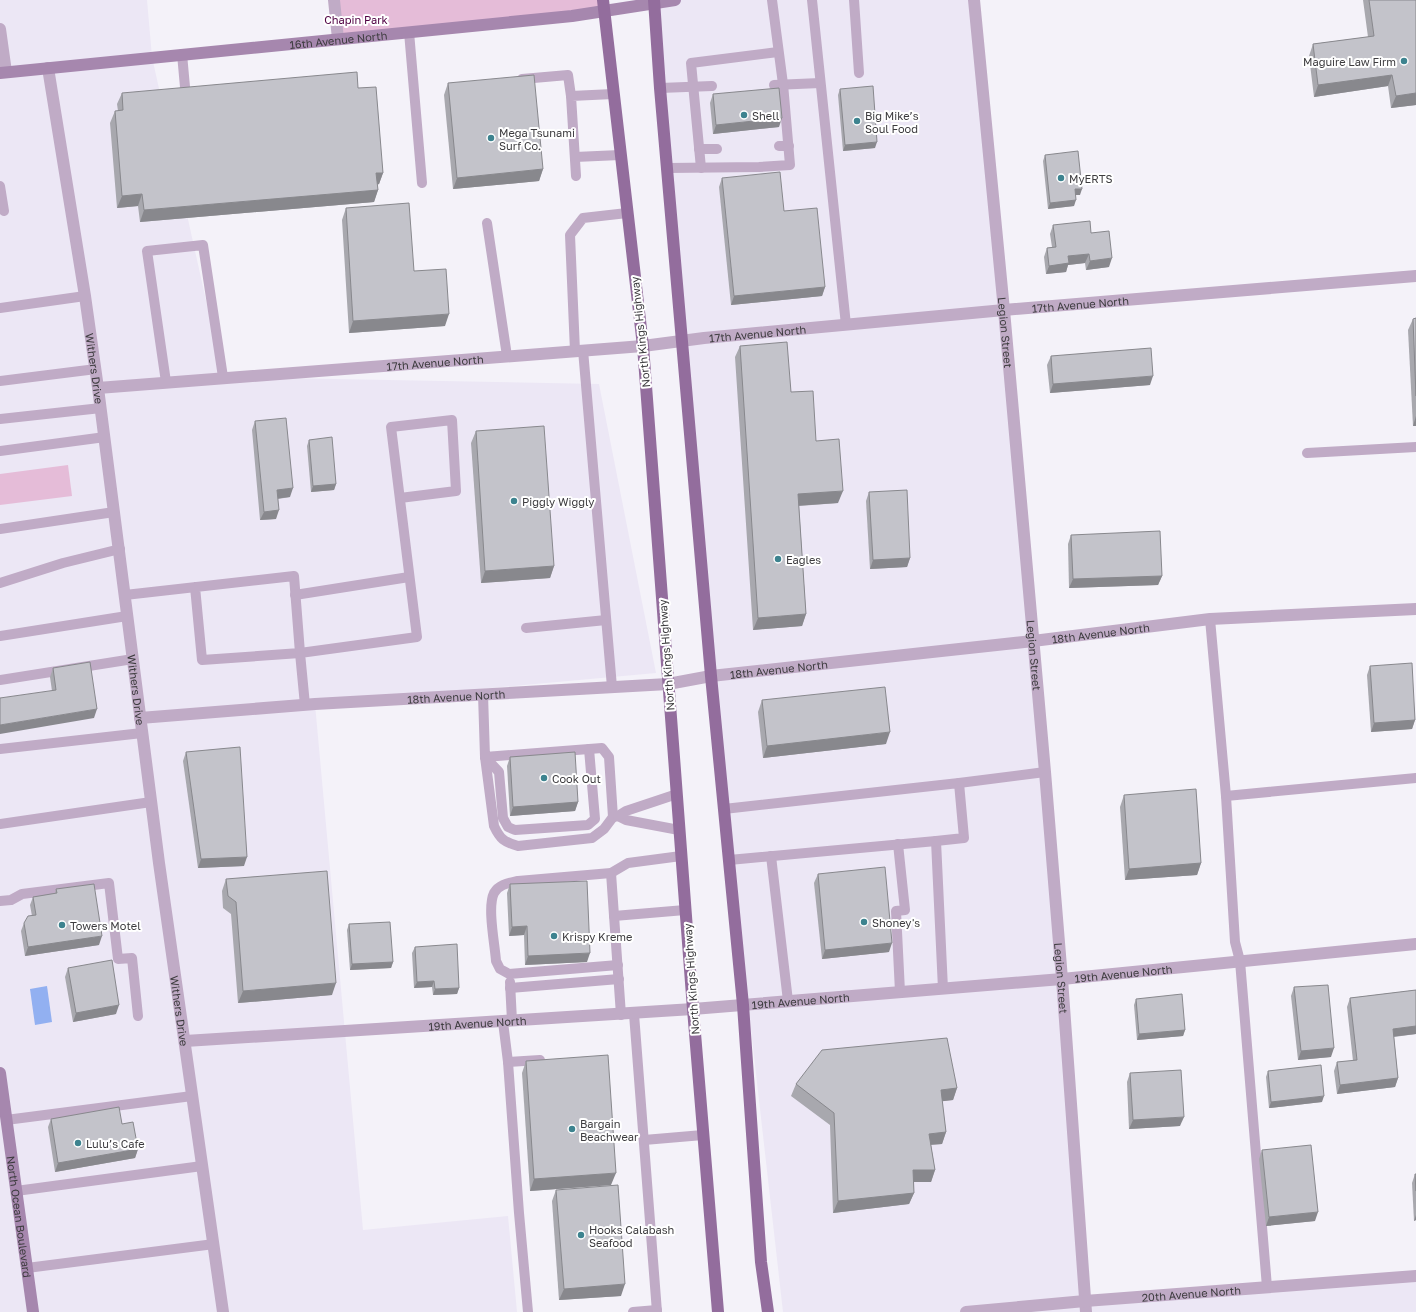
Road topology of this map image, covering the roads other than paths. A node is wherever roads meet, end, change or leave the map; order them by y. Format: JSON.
{"nodes":[{"id":1,"x":334,"y":0,"type":"edge"},
{"id":2,"x":675,"y":0,"type":"edge"},
{"id":3,"x":772,"y":0,"type":"edge"},
{"id":4,"x":812,"y":0,"type":"edge"},
{"id":5,"x":854,"y":0,"type":"edge"},
{"id":6,"x":974,"y":0,"type":"edge"},
{"id":7,"x":654,"y":2,"type":"edge"},
{"id":8,"x":604,"y":6,"type":"edge"},
{"id":9,"x":0,"y":29,"type":"edge"},
{"id":10,"x":409,"y":32,"type":"junction"},
{"id":11,"x":338,"y":40,"type":"junction"},
{"id":12,"x":778,"y":52,"type":"junction"},
{"id":13,"x":182,"y":54,"type":"junction"},
{"id":14,"x":48,"y":68,"type":"junction"},
{"id":15,"x":3,"y":72,"type":"edge"},
{"id":16,"x":859,"y":73,"type":"dead end"},
{"id":17,"x":515,"y":80,"type":"edge"},
{"id":18,"x":820,"y":82,"type":"junction"},
{"id":19,"x":778,"y":84,"type":"junction"},
{"id":20,"x":712,"y":86,"type":"dead end"},
{"id":21,"x":693,"y":87,"type":"junction"},
{"id":22,"x":660,"y":88,"type":"junction"},
{"id":23,"x":613,"y":94,"type":"junction"},
{"id":24,"x":571,"y":96,"type":"junction"},
{"id":25,"x":186,"y":98,"type":"edge"},
{"id":26,"x":778,"y":146,"type":"dead end"},
{"id":27,"x":789,"y":146,"type":"junction"},
{"id":28,"x":717,"y":148,"type":"dead end"},
{"id":29,"x":699,"y":149,"type":"junction"},
{"id":30,"x":620,"y":155,"type":"junction"},
{"id":31,"x":575,"y":158,"type":"junction"},
{"id":32,"x":668,"y":168,"type":"junction"},
{"id":33,"x":701,"y":168,"type":"junction"},
{"id":34,"x":576,"y":176,"type":"dead end"},
{"id":35,"x":422,"y":183,"type":"dead end"},
{"id":36,"x":0,"y":186,"type":"edge"},
{"id":37,"x":4,"y":210,"type":"dead end"},
{"id":38,"x":627,"y":213,"type":"junction"},
{"id":39,"x":487,"y":223,"type":"dead end"},
{"id":40,"x":1416,"y":276,"type":"edge"},
{"id":41,"x":85,"y":296,"type":"junction"},
{"id":42,"x":0,"y":308,"type":"edge"},
{"id":43,"x":1004,"y":310,"type":"junction"},
{"id":44,"x":846,"y":325,"type":"junction"},
{"id":45,"x":682,"y":340,"type":"junction"},
{"id":46,"x":643,"y":346,"type":"junction"},
{"id":47,"x":579,"y":350,"type":"junction"},
{"id":48,"x":507,"y":356,"type":"junction"},
{"id":49,"x":96,"y":369,"type":"junction"},
{"id":50,"x":223,"y":378,"type":"junction"},
{"id":51,"x":0,"y":381,"type":"edge"},
{"id":52,"x":166,"y":382,"type":"junction"},
{"id":53,"x":98,"y":388,"type":"junction"},
{"id":54,"x":101,"y":408,"type":"junction"},
{"id":55,"x":0,"y":420,"type":"edge"},
{"id":56,"x":105,"y":436,"type":"junction"},
{"id":57,"x":1416,"y":447,"type":"edge"},
{"id":58,"x":0,"y":451,"type":"edge"},
{"id":59,"x":1308,"y":453,"type":"dead end"},
{"id":60,"x":400,"y":498,"type":"junction"},
{"id":61,"x":114,"y":512,"type":"junction"},
{"id":62,"x":0,"y":529,"type":"edge"},
{"id":63,"x":120,"y":549,"type":"junction"},
{"id":64,"x":409,"y":577,"type":"junction"},
{"id":65,"x":0,"y":582,"type":"edge"},
{"id":66,"x":195,"y":587,"type":"junction"},
{"id":67,"x":125,"y":595,"type":"junction"},
{"id":68,"x":295,"y":595,"type":"junction"},
{"id":69,"x":1416,"y":609,"type":"edge"},
{"id":70,"x":127,"y":616,"type":"junction"},
{"id":71,"x":1210,"y":619,"type":"junction"},
{"id":72,"x":606,"y":620,"type":"junction"},
{"id":73,"x":526,"y":628,"type":"dead end"},
{"id":74,"x":0,"y":636,"type":"edge"},
{"id":75,"x":1034,"y":640,"type":"junction"},
{"id":76,"x":300,"y":653,"type":"junction"},
{"id":77,"x":133,"y":659,"type":"junction"},
{"id":78,"x":711,"y":676,"type":"junction"},
{"id":79,"x":0,"y":680,"type":"edge"},
{"id":80,"x":668,"y":684,"type":"junction"},
{"id":81,"x":612,"y":687,"type":"junction"},
{"id":82,"x":483,"y":694,"type":"junction"},
{"id":83,"x":305,"y":705,"type":"junction"},
{"id":84,"x":140,"y":718,"type":"junction"},
{"id":85,"x":142,"y":733,"type":"junction"},
{"id":86,"x":0,"y":749,"type":"edge"},
{"id":87,"x":590,"y":749,"type":"junction"},
{"id":88,"x":485,"y":757,"type":"junction"},
{"id":89,"x":1045,"y":772,"type":"junction"},
{"id":90,"x":1416,"y":778,"type":"edge"},
{"id":91,"x":959,"y":783,"type":"junction"},
{"id":92,"x":677,"y":794,"type":"junction"},
{"id":93,"x":1226,"y":796,"type":"junction"},
{"id":94,"x":151,"y":802,"type":"junction"},
{"id":95,"x":724,"y":809,"type":"junction"},
{"id":96,"x":616,"y":816,"type":"junction"},
{"id":97,"x":0,"y":824,"type":"edge"},
{"id":98,"x":679,"y":830,"type":"junction"},
{"id":99,"x":936,"y":841,"type":"junction"},
{"id":100,"x":898,"y":844,"type":"junction"},
{"id":101,"x":682,"y":856,"type":"junction"},
{"id":102,"x":771,"y":856,"type":"junction"},
{"id":103,"x":729,"y":860,"type":"junction"},
{"id":104,"x":611,"y":873,"type":"junction"},
{"id":105,"x":0,"y":901,"type":"edge"},
{"id":106,"x":685,"y":910,"type":"junction"},
{"id":107,"x":614,"y":916,"type":"junction"},
{"id":108,"x":1416,"y":944,"type":"edge"},
{"id":109,"x":1240,"y":962,"type":"junction"},
{"id":110,"x":618,"y":965,"type":"junction"},
{"id":111,"x":509,"y":974,"type":"junction"},
{"id":112,"x":619,"y":979,"type":"junction"},
{"id":113,"x":1062,"y":979,"type":"junction"},
{"id":114,"x":510,"y":988,"type":"junction"},
{"id":115,"x":943,"y":989,"type":"junction"},
{"id":116,"x":900,"y":992,"type":"junction"},
{"id":117,"x":788,"y":1002,"type":"junction"},
{"id":118,"x":743,"y":1005,"type":"junction"},
{"id":119,"x":693,"y":1009,"type":"junction"},
{"id":120,"x":634,"y":1014,"type":"junction"},
{"id":121,"x":621,"y":1015,"type":"junction"},
{"id":122,"x":138,"y":1016,"type":"dead end"},
{"id":123,"x":507,"y":1021,"type":"junction"},
{"id":124,"x":185,"y":1041,"type":"junction"},
{"id":125,"x":552,"y":1060,"type":"edge"},
{"id":126,"x":508,"y":1062,"type":"junction"},
{"id":127,"x":0,"y":1073,"type":"edge"},
{"id":128,"x":192,"y":1096,"type":"junction"},
{"id":129,"x":6,"y":1120,"type":"junction"},
{"id":130,"x":703,"y":1135,"type":"junction"},
{"id":131,"x":644,"y":1140,"type":"junction"},
{"id":132,"x":202,"y":1166,"type":"junction"},
{"id":133,"x":16,"y":1191,"type":"junction"},
{"id":134,"x":214,"y":1244,"type":"junction"},
{"id":135,"x":27,"y":1268,"type":"junction"},
{"id":136,"x":1416,"y":1276,"type":"edge"},
{"id":137,"x":1267,"y":1287,"type":"junction"},
{"id":138,"x":1085,"y":1306,"type":"edge"},
{"id":139,"x":657,"y":1311,"type":"edge"},
{"id":140,"x":33,"y":1312,"type":"edge"},
{"id":141,"x":223,"y":1312,"type":"edge"},
{"id":142,"x":528,"y":1312,"type":"edge"},
{"id":143,"x":633,"y":1312,"type":"edge"},
{"id":144,"x":718,"y":1312,"type":"edge"},
{"id":145,"x":768,"y":1312,"type":"edge"},
{"id":146,"x":966,"y":1312,"type":"edge"}],
"edges":[{"from":1,"to":11,"type":"street"},
{"from":2,"to":7,"type":"street","name":"16th Avenue North"},
{"from":3,"to":12,"type":"lane"},
{"from":4,"to":18,"type":"lane"},
{"from":5,"to":16,"type":"lane"},
{"from":6,"to":43,"type":"street","name":"Legion Street"},
{"from":7,"to":8,"type":"street","name":"16th Avenue North"},
{"from":7,"to":22,"type":"main road"},
{"from":8,"to":10,"type":"street","name":"16th Avenue North"},
{"from":8,"to":23,"type":"main road","name":"North Kings Highway"},
{"from":9,"to":15,"type":"street"},
{"from":10,"to":11,"type":"street","name":"16th Avenue North"},
{"from":10,"to":35,"type":"lane"},
{"from":11,"to":13,"type":"street","name":"16th Avenue North"},
{"from":12,"to":19,"type":"lane"},
{"from":12,"to":21,"type":"lane"},
{"from":13,"to":14,"type":"street","name":"16th Avenue North"},
{"from":13,"to":25,"type":"lane"},
{"from":14,"to":15,"type":"street","name":"16th Avenue North"},
{"from":14,"to":41,"type":"street","name":"Withers Drive"},
{"from":17,"to":24,"type":"lane"},
{"from":18,"to":19,"type":"lane"},
{"from":18,"to":44,"type":"lane"},
{"from":19,"to":27,"type":"lane"},
{"from":20,"to":21,"type":"lane"},
{"from":21,"to":22,"type":"lane"},
{"from":21,"to":29,"type":"lane"},
{"from":22,"to":32,"type":"main road"},
{"from":23,"to":24,"type":"lane"},
{"from":23,"to":30,"type":"main road","name":"North Kings Highway"},
{"from":24,"to":31,"type":"lane"},
{"from":26,"to":27,"type":"lane"},
{"from":27,"to":33,"type":"lane"},
{"from":28,"to":29,"type":"lane"},
{"from":29,"to":33,"type":"lane"},
{"from":30,"to":31,"type":"lane"},
{"from":30,"to":38,"type":"main road","name":"North Kings Highway"},
{"from":31,"to":34,"type":"lane"},
{"from":32,"to":33,"type":"lane"},
{"from":32,"to":45,"type":"main road"},
{"from":36,"to":37,"type":"lane"},
{"from":38,"to":46,"type":"main road","name":"North Kings Highway"},
{"from":38,"to":47,"type":"lane"},
{"from":39,"to":48,"type":"lane"},
{"from":40,"to":43,"type":"street","name":"17th Avenue North"},
{"from":41,"to":42,"type":"lane"},
{"from":41,"to":49,"type":"street","name":"Withers Drive"},
{"from":43,"to":44,"type":"street","name":"17th Avenue North"},
{"from":43,"to":75,"type":"street","name":"Legion Street"},
{"from":44,"to":45,"type":"street","name":"17th Avenue North"},
{"from":45,"to":46,"type":"street","name":"17th Avenue North"},
{"from":45,"to":78,"type":"main road"},
{"from":46,"to":47,"type":"street","name":"17th Avenue North"},
{"from":46,"to":80,"type":"main road","name":"North Kings Highway"},
{"from":47,"to":48,"type":"street","name":"17th Avenue North"},
{"from":47,"to":72,"type":"lane"},
{"from":48,"to":50,"type":"street","name":"17th Avenue North"},
{"from":49,"to":51,"type":"lane"},
{"from":49,"to":53,"type":"street","name":"Withers Drive"},
{"from":50,"to":52,"type":"street","name":"17th Avenue North"},
{"from":50,"to":52,"type":"lane"},
{"from":52,"to":53,"type":"street","name":"17th Avenue North"},
{"from":53,"to":54,"type":"street","name":"Withers Drive"},
{"from":54,"to":55,"type":"lane"},
{"from":54,"to":56,"type":"street","name":"Withers Drive"},
{"from":56,"to":58,"type":"lane"},
{"from":56,"to":61,"type":"street","name":"Withers Drive"},
{"from":57,"to":59,"type":"lane"},
{"from":60,"to":60,"type":"lane"},
{"from":60,"to":64,"type":"lane"},
{"from":61,"to":62,"type":"lane"},
{"from":61,"to":63,"type":"street","name":"Withers Drive"},
{"from":63,"to":65,"type":"lane"},
{"from":63,"to":67,"type":"street","name":"Withers Drive"},
{"from":64,"to":68,"type":"lane"},
{"from":64,"to":76,"type":"lane"},
{"from":66,"to":67,"type":"lane"},
{"from":66,"to":68,"type":"lane"},
{"from":66,"to":76,"type":"lane"},
{"from":67,"to":70,"type":"street","name":"Withers Drive"},
{"from":68,"to":76,"type":"lane"},
{"from":69,"to":71,"type":"street","name":"18th Avenue North"},
{"from":70,"to":74,"type":"lane"},
{"from":70,"to":77,"type":"street","name":"Withers Drive"},
{"from":71,"to":75,"type":"street","name":"18th Avenue North"},
{"from":71,"to":93,"type":"lane"},
{"from":72,"to":73,"type":"lane"},
{"from":72,"to":81,"type":"lane"},
{"from":75,"to":78,"type":"street","name":"18th Avenue North"},
{"from":75,"to":89,"type":"street","name":"Legion Street"},
{"from":76,"to":83,"type":"lane"},
{"from":77,"to":79,"type":"lane"},
{"from":77,"to":84,"type":"street","name":"Withers Drive"},
{"from":78,"to":80,"type":"street","name":"18th Avenue North"},
{"from":78,"to":95,"type":"main road"},
{"from":80,"to":81,"type":"street","name":"18th Avenue North"},
{"from":80,"to":92,"type":"main road","name":"North Kings Highway"},
{"from":81,"to":82,"type":"street","name":"18th Avenue North"},
{"from":82,"to":83,"type":"street","name":"18th Avenue North"},
{"from":82,"to":88,"type":"lane"},
{"from":83,"to":84,"type":"street","name":"18th Avenue North"},
{"from":84,"to":85,"type":"street","name":"Withers Drive"},
{"from":85,"to":86,"type":"lane"},
{"from":85,"to":94,"type":"street","name":"Withers Drive"},
{"from":87,"to":88,"type":"lane"},
{"from":87,"to":88,"type":"lane"},
{"from":87,"to":96,"type":"lane"},
{"from":88,"to":96,"type":"lane"},
{"from":89,"to":91,"type":"lane"},
{"from":89,"to":113,"type":"street","name":"Legion Street"},
{"from":90,"to":93,"type":"lane"},
{"from":91,"to":95,"type":"lane"},
{"from":91,"to":99,"type":"lane"},
{"from":92,"to":96,"type":"lane"},
{"from":92,"to":98,"type":"main road","name":"North Kings Highway"},
{"from":93,"to":109,"type":"lane"},
{"from":94,"to":97,"type":"lane"},
{"from":94,"to":124,"type":"street","name":"Withers Drive"},
{"from":95,"to":103,"type":"main road"},
{"from":96,"to":98,"type":"lane"},
{"from":98,"to":101,"type":"main road","name":"North Kings Highway"},
{"from":99,"to":100,"type":"lane"},
{"from":99,"to":115,"type":"lane"},
{"from":100,"to":102,"type":"lane"},
{"from":100,"to":116,"type":"lane"},
{"from":101,"to":104,"type":"lane"},
{"from":101,"to":106,"type":"main road","name":"North Kings Highway"},
{"from":102,"to":103,"type":"lane"},
{"from":102,"to":117,"type":"lane"},
{"from":103,"to":118,"type":"main road"},
{"from":104,"to":107,"type":"lane"},
{"from":104,"to":111,"type":"lane"},
{"from":105,"to":122,"type":"lane"},
{"from":106,"to":107,"type":"lane"},
{"from":106,"to":119,"type":"main road","name":"North Kings Highway"},
{"from":107,"to":110,"type":"lane"},
{"from":108,"to":109,"type":"street","name":"19th Avenue North"},
{"from":109,"to":113,"type":"street","name":"19th Avenue North"},
{"from":109,"to":137,"type":"lane"},
{"from":110,"to":111,"type":"lane"},
{"from":110,"to":112,"type":"lane"},
{"from":111,"to":114,"type":"lane"},
{"from":112,"to":114,"type":"lane"},
{"from":112,"to":121,"type":"lane"},
{"from":113,"to":115,"type":"street","name":"19th Avenue North"},
{"from":113,"to":138,"type":"street","name":"Legion Street"},
{"from":114,"to":123,"type":"lane"},
{"from":115,"to":116,"type":"street","name":"19th Avenue North"},
{"from":116,"to":117,"type":"street","name":"19th Avenue North"},
{"from":117,"to":118,"type":"street","name":"19th Avenue North"},
{"from":118,"to":119,"type":"street","name":"19th Avenue North"},
{"from":118,"to":145,"type":"main road"},
{"from":119,"to":120,"type":"street","name":"19th Avenue North"},
{"from":119,"to":130,"type":"main road","name":"North Kings Highway"},
{"from":120,"to":121,"type":"street","name":"19th Avenue North"},
{"from":120,"to":131,"type":"lane"},
{"from":121,"to":123,"type":"street","name":"19th Avenue North"},
{"from":123,"to":124,"type":"street","name":"19th Avenue North"},
{"from":123,"to":126,"type":"lane"},
{"from":124,"to":128,"type":"street","name":"Withers Drive"},
{"from":125,"to":126,"type":"lane"},
{"from":126,"to":142,"type":"lane"},
{"from":127,"to":129,"type":"street","name":"North Ocean Boulevard"},
{"from":128,"to":129,"type":"lane"},
{"from":128,"to":132,"type":"street","name":"Withers Drive"},
{"from":129,"to":133,"type":"street","name":"North Ocean Boulevard"},
{"from":130,"to":131,"type":"lane"},
{"from":130,"to":144,"type":"main road","name":"North Kings Highway"},
{"from":131,"to":139,"type":"lane"},
{"from":132,"to":133,"type":"lane"},
{"from":132,"to":134,"type":"street","name":"Withers Drive"},
{"from":133,"to":135,"type":"street","name":"North Ocean Boulevard"},
{"from":134,"to":135,"type":"lane"},
{"from":134,"to":141,"type":"street","name":"Withers Drive"},
{"from":135,"to":140,"type":"street","name":"North Ocean Boulevard"},
{"from":136,"to":137,"type":"street","name":"20th Avenue North"},
{"from":137,"to":138,"type":"street","name":"20th Avenue North"},
{"from":138,"to":146,"type":"street","name":"20th Avenue North"},
{"from":139,"to":143,"type":"lane"}]}
